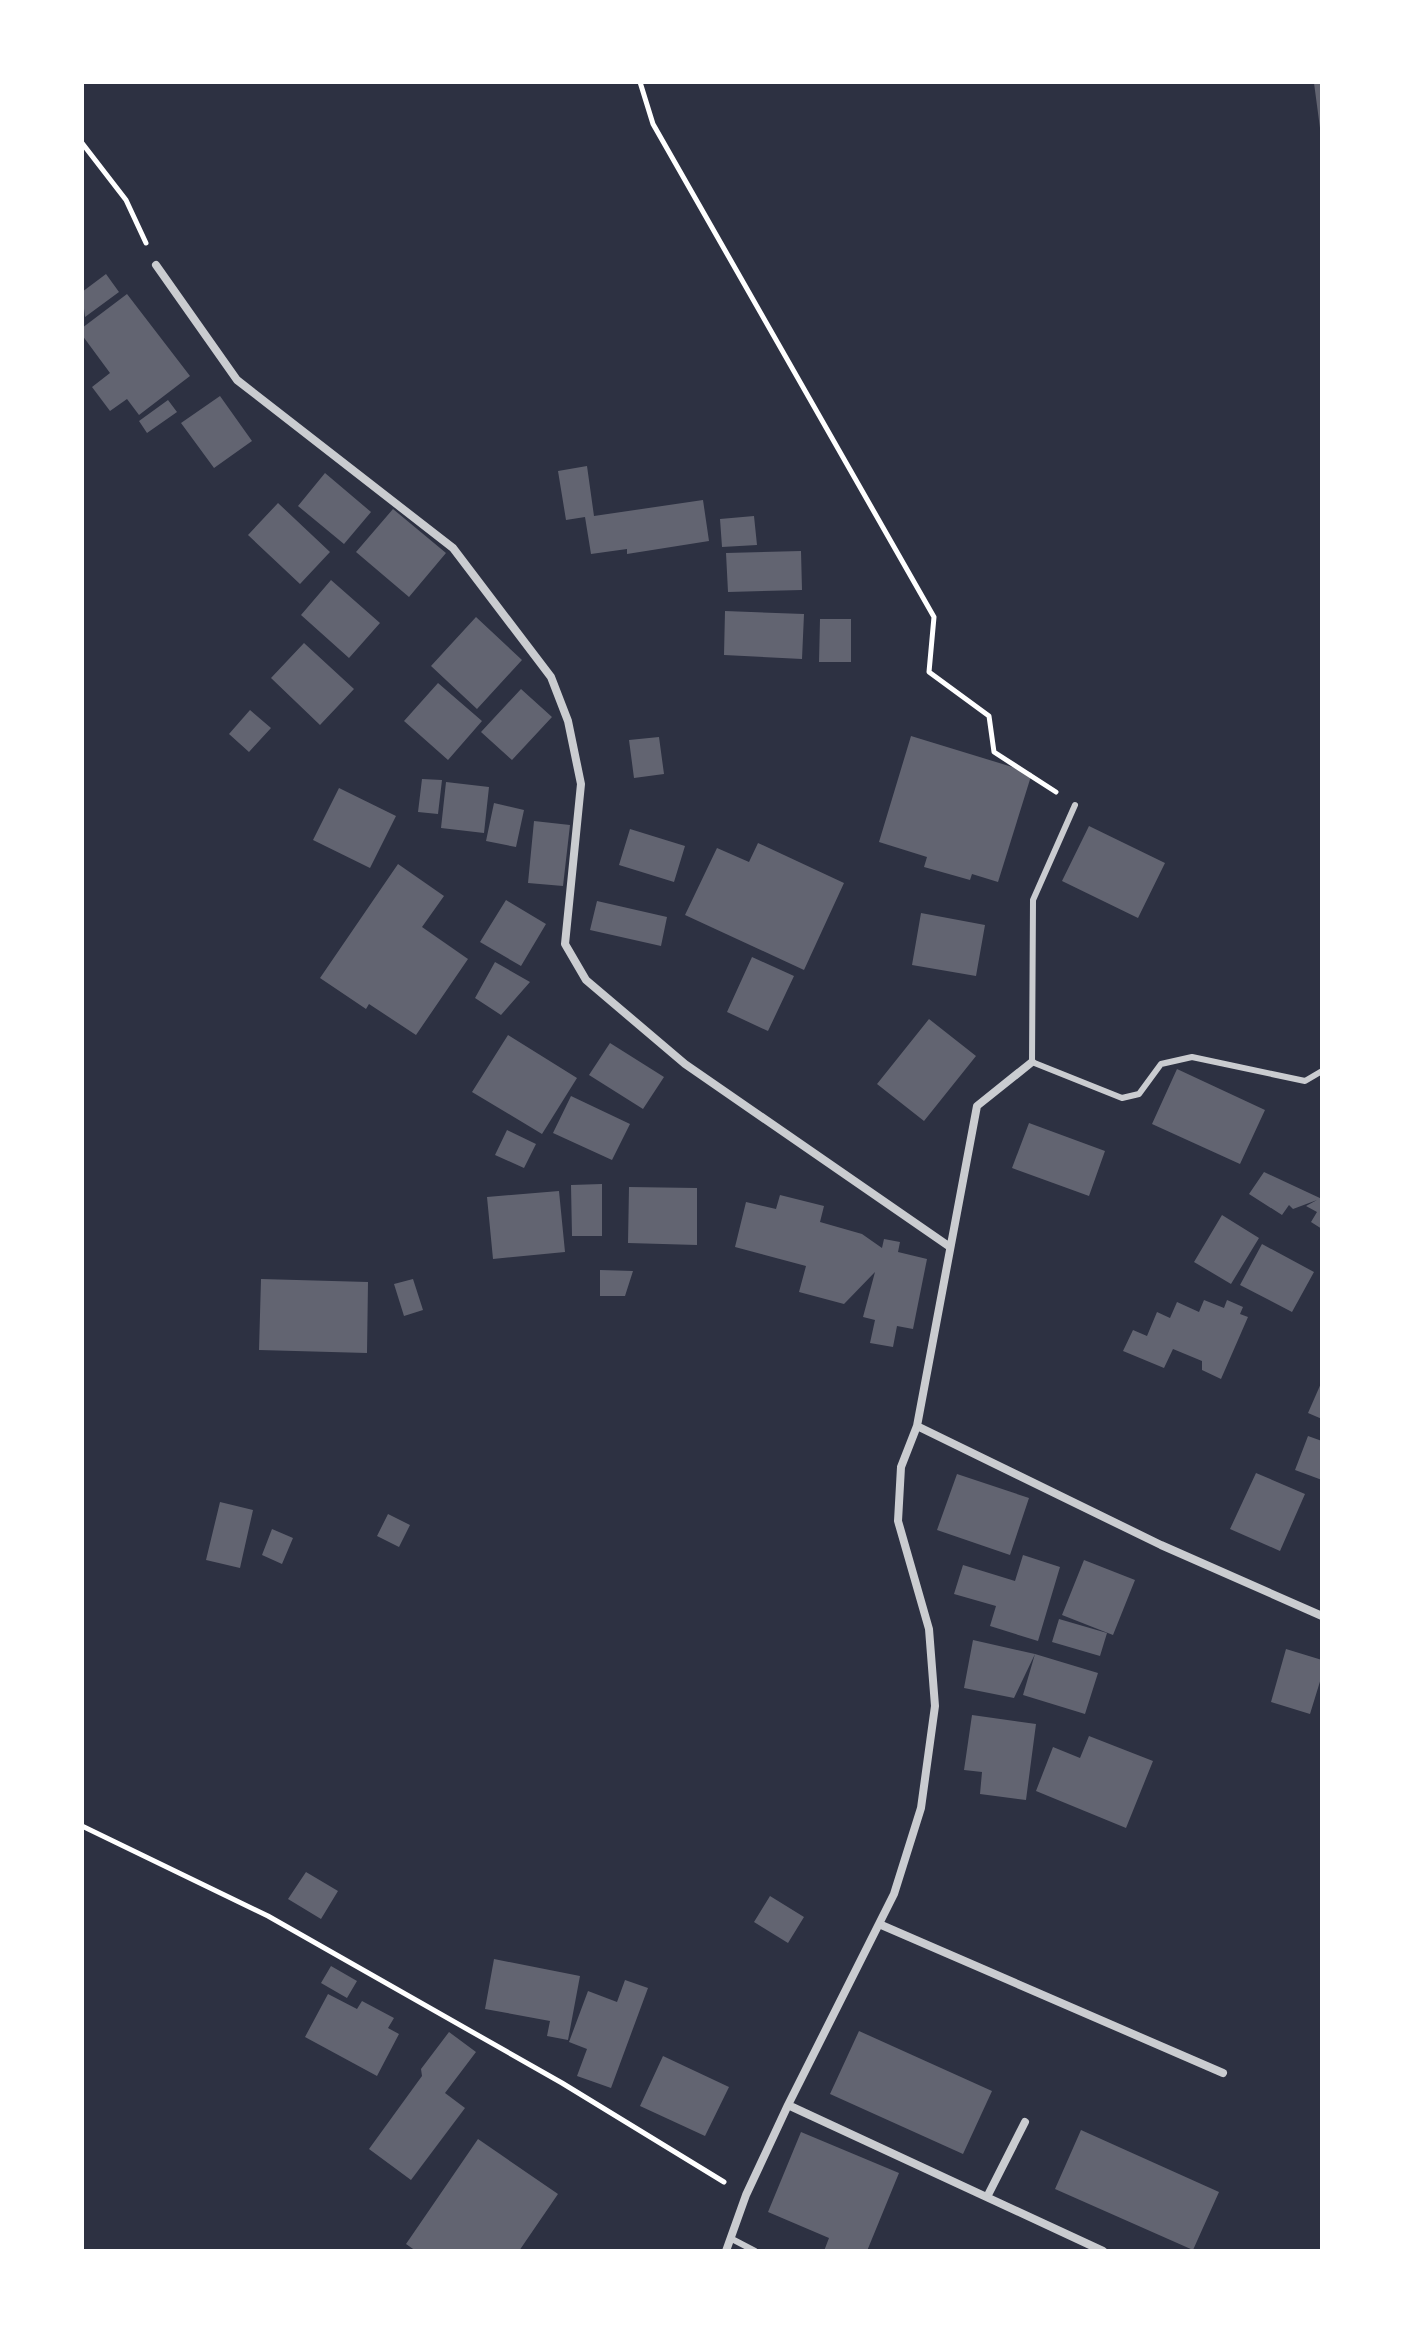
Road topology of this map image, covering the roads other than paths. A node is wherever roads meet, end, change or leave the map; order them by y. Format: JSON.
{"nodes":[{"id":1,"x":156,"y":265,"type":"road end"},
{"id":2,"x":1075,"y":805,"type":"road end"},
{"id":3,"x":1032,"y":1062,"type":"junction"},
{"id":4,"x":1322,"y":1071,"type":"edge"},
{"id":5,"x":950,"y":1247,"type":"junction"},
{"id":6,"x":917,"y":1426,"type":"junction"},
{"id":7,"x":1322,"y":1616,"type":"edge"},
{"id":8,"x":879,"y":1924,"type":"junction"},
{"id":9,"x":1223,"y":2073,"type":"dead end"},
{"id":10,"x":788,"y":2105,"type":"junction"},
{"id":11,"x":1025,"y":2122,"type":"dead end"},
{"id":12,"x":987,"y":2197,"type":"junction"},
{"id":13,"x":732,"y":2239,"type":"junction"},
{"id":14,"x":726,"y":2251,"type":"edge"},
{"id":15,"x":755,"y":2251,"type":"edge"},
{"id":16,"x":1103,"y":2251,"type":"edge"}],
"edges":[{"from":1,"to":5,"type":"street"},
{"from":2,"to":3,"type":"lane"},
{"from":3,"to":4,"type":"lane"},
{"from":3,"to":5,"type":"street"},
{"from":5,"to":6,"type":"street"},
{"from":6,"to":7,"type":"street"},
{"from":6,"to":8,"type":"street"},
{"from":8,"to":9,"type":"street"},
{"from":8,"to":10,"type":"street"},
{"from":10,"to":12,"type":"street"},
{"from":10,"to":13,"type":"street"},
{"from":11,"to":12,"type":"street"},
{"from":12,"to":16,"type":"street"},
{"from":13,"to":14,"type":"street"},
{"from":13,"to":15,"type":"lane"}]}
